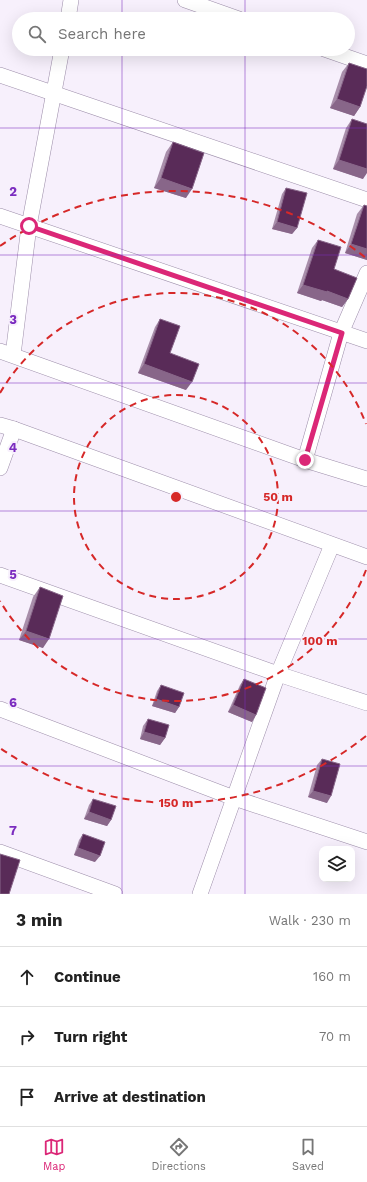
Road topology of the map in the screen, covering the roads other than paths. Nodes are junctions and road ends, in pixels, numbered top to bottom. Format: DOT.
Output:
graph roads {
  1 [pos="71,0"];
  2 [pos="184,0"];
  3 [pos="69,12"];
  4 [pos="219,12"];
  5 [pos="61,56"];
  6 [pos="344,56"];
  7 [pos="367,64"];
  8 [pos="0,74"];
  9 [pos="54,93"];
  10 [pos="367,200"];
  11 [pos="0,216"];
  12 [pos="29,226"];
  13 [pos="367,273"];
  14 [pos="342,333"];
  15 [pos="367,341"];
  16 [pos="6,353"];
  17 [pos="7,427"];
  18 [pos="305,460"];
  19 [pos="0,468"];
  20 [pos="367,479"];
  21 [pos="332,545"];
  22 [pos="367,557"];
  23 [pos="0,576"];
  24 [pos="278,674"];
  25 [pos="367,703"];
  26 [pos="0,709"];
  27 [pos="234,798"];
  28 [pos="367,842"];
  29 [pos="0,852"];
  30 [pos="115,894"];
  31 [pos="200,894"];
  1 -- 3 [label="street"];
  2 -- 4 [label="street"];
  5 -- 9 [label="street"];
  6 -- 7 [label="street"];
  8 -- 9 [label="street"];
  9 -- 10 [label="street"];
  9 -- 12 [label="street"];
  11 -- 12 [label="street"];
  12 -- 14 [label="street"];
  12 -- 16 [label="street"];
  13 -- 14 [label="street"];
  14 -- 15 [label="street"];
  14 -- 18 [label="street"];
  16 -- 18 [label="street"];
  17 -- 19 [label="street"];
  17 -- 21 [label="street"];
  18 -- 20 [label="street"];
  21 -- 22 [label="street"];
  21 -- 24 [label="street"];
  23 -- 24 [label="street"];
  24 -- 25 [label="street"];
  24 -- 27 [label="street"];
  26 -- 27 [label="street"];
  27 -- 28 [label="street"];
  27 -- 31 [label="street"];
  29 -- 30 [label="street"];
}
